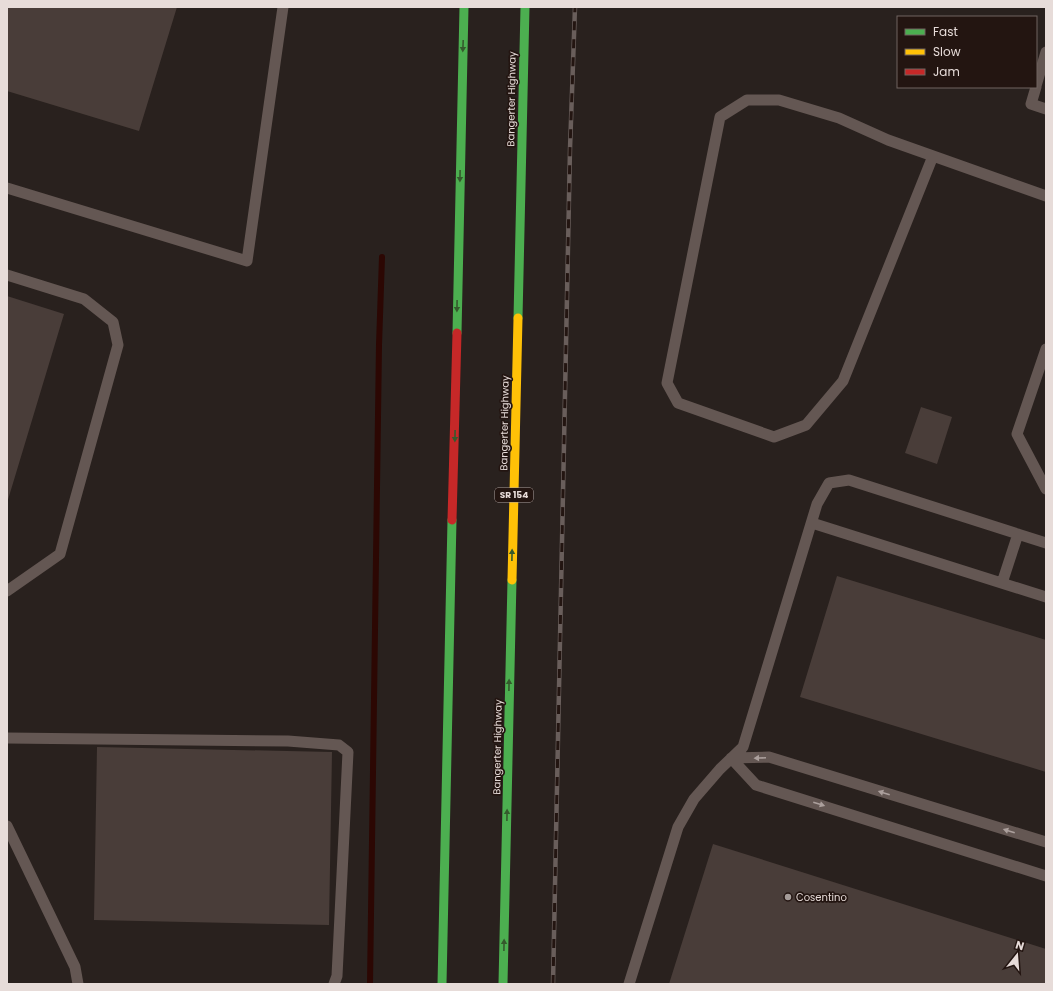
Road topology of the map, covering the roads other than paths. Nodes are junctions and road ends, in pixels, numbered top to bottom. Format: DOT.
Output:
graph roads {
  1 [pos="283,7"];
  2 [pos="464,7"];
  3 [pos="525,7"];
  4 [pos="1046,52"];
  5 [pos="1037,83"];
  6 [pos="1035,88"];
  7 [pos="1046,109"];
  8 [pos="933,156"];
  9 [pos="7,188"];
  10 [pos="1046,196"];
  11 [pos="7,275"];
  12 [pos="1046,349"];
  13 [pos="1046,489"];
  14 [pos="812,523"];
  15 [pos="1018,534"];
  16 [pos="1046,542"];
  17 [pos="1002,583"];
  18 [pos="7,591"];
  19 [pos="1046,597"];
  20 [pos="7,738"];
  21 [pos="731,758"];
  22 [pos="7,826"];
  23 [pos="1046,842"];
  24 [pos="1046,876"];
  25 [pos="78,984"];
  26 [pos="334,984"];
  27 [pos="442,984"];
  28 [pos="503,984"];
  29 [pos="629,984"];
  1 -- 9 [label="lane"];
  2 -- 27 [label="highway, one-way"];
  28 -- 3 [label="highway, Bangerter Highway / SR 154, one-way"];
  4 -- 5 [label="lane"];
  6 -- 7 [label="lane"];
  8 -- 8 [label="lane"];
  8 -- 10 [label="lane"];
  11 -- 18 [label="lane"];
  12 -- 13 [label="lane"];
  14 -- 15 [label="lane"];
  14 -- 17 [label="lane"];
  14 -- 21 [label="lane"];
  15 -- 16 [label="lane"];
  15 -- 17 [label="lane"];
  17 -- 19 [label="lane"];
  20 -- 26 [label="lane"];
  23 -- 21 [label="lane, one-way"];
  21 -- 24 [label="lane, one-way"];
  21 -- 29 [label="lane"];
  22 -- 25 [label="lane"];
}
